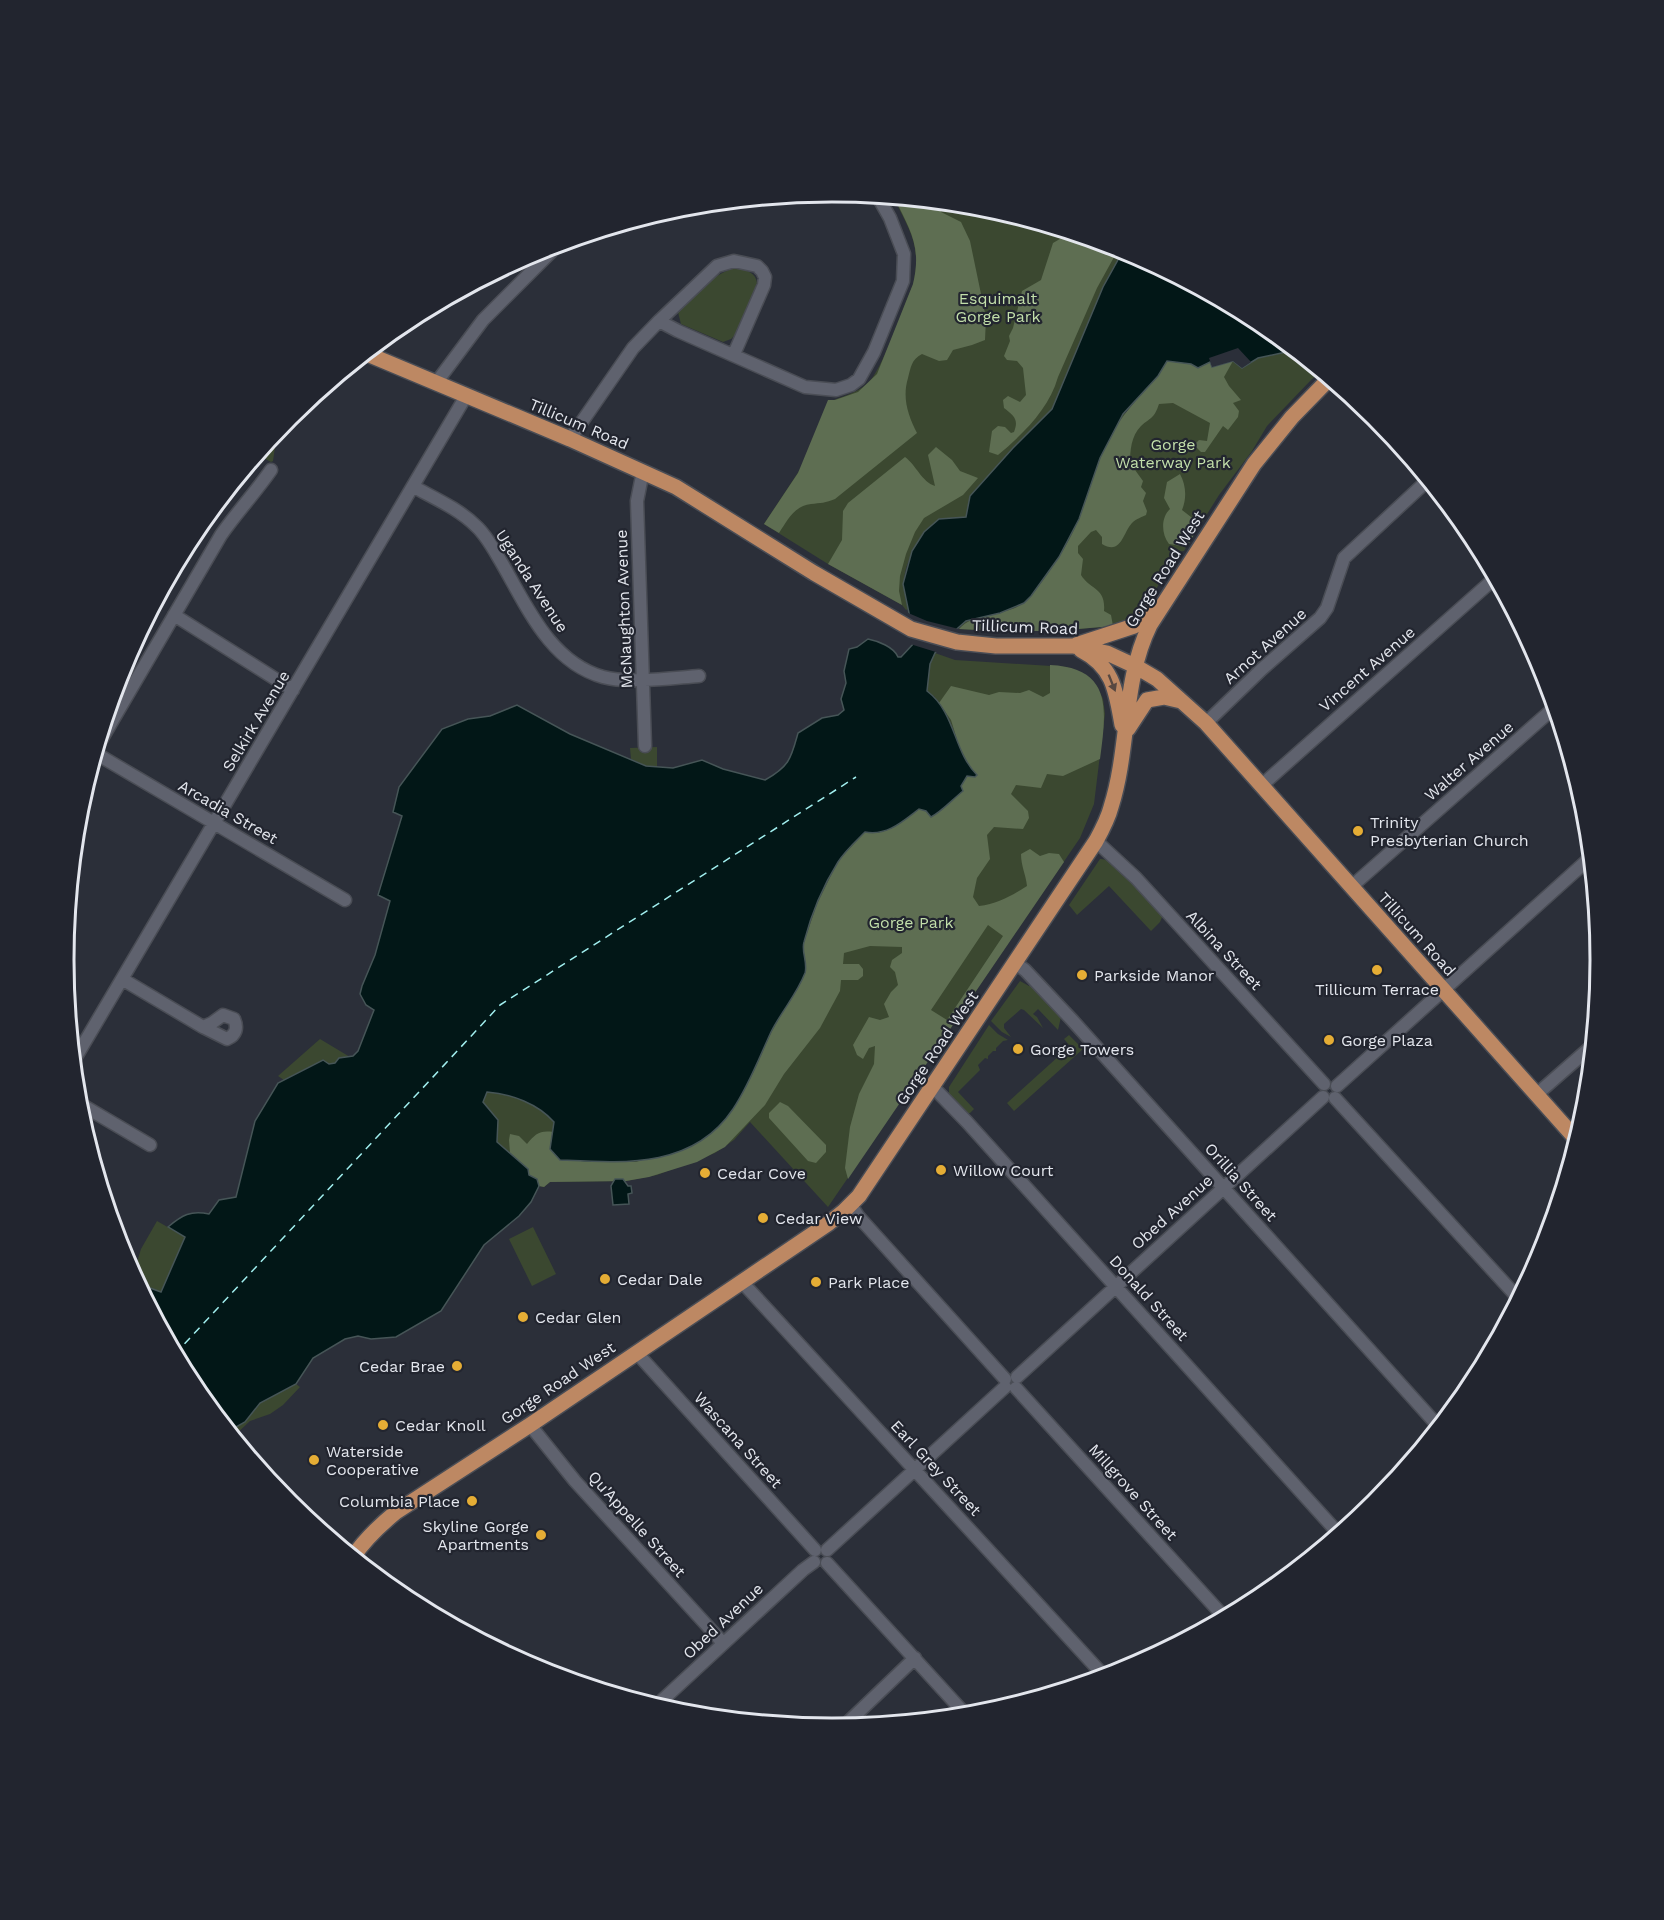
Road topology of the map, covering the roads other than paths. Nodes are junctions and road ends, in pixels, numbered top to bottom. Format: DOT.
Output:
graph roads {
  1 [pos="882,203"];
  2 [pos="545,258"];
  3 [pos="659,321"];
  4 [pos="734,354"];
  5 [pos="373,356"];
  6 [pos="436,383"];
  7 [pos="1324,384"];
  8 [pos="466,396"];
  9 [pos="570,439"];
  10 [pos="271,470"];
  11 [pos="643,471"];
  12 [pos="1423,485"];
  13 [pos="414,487"];
  14 [pos="1490,583"];
  15 [pos="1173,589"];
  16 [pos="174,615"];
  17 [pos="1073,646"];
  18 [pos="1135,666"];
  19 [pos="699,676"];
  20 [pos="642,679"];
  21 [pos="293,690"];
  22 [pos="1182,701"];
  23 [pos="1549,713"];
  24 [pos="113,720"];
  25 [pos="1206,723"];
  26 [pos="1124,737"];
  27 [pos="645,746"];
  28 [pos="101,757"];
  29 [pos="1262,785"];
  30 [pos="215,823"];
  31 [pos="1096,841"];
  32 [pos="1584,863"];
  33 [pos="1352,887"];
  34 [pos="345,900"];
  35 [pos="1015,963"];
  36 [pos="122,979"];
  37 [pos="1442,989"];
  38 [pos="203,1026"];
  39 [pos="79,1051"];
  40 [pos="1585,1052"];
  41 [pos="933,1087"];
  42 [pos="1330,1091"];
  43 [pos="1536,1095"];
  44 [pos="88,1109"];
  45 [pos="1570,1133"];
  46 [pos="150,1145"];
  47 [pos="1224,1187"];
  48 [pos="851,1205"];
  49 [pos="742,1282"];
  50 [pos="1116,1286"];
  51 [pos="1513,1293"];
  52 [pos="636,1352"];
  53 [pos="1011,1383"];
  54 [pos="1434,1422"];
  55 [pos="530,1425"];
  56 [pos="914,1469"];
  57 [pos="1334,1528"];
  58 [pos="357,1551"];
  59 [pos="821,1556"];
  60 [pos="1219,1612"];
  61 [pos="723,1643"];
  62 [pos="915,1658"];
  63 [pos="1098,1670"];
  64 [pos="663,1699"];
  65 [pos="960,1707"];
  66 [pos="853,1718"];
  1 -- 4 [label="street"];
  2 -- 6 [label="street"];
  3 -- 4 [label="street"];
  3 -- 4 [label="street"];
  3 -- 9 [label="street"];
  5 -- 6 [label="main road, Tillicum Road"];
  6 -- 8 [label="main road, Tillicum Road"];
  7 -- 15 [label="main road, Gorge Road West"];
  8 -- 9 [label="main road, Tillicum Road"];
  8 -- 13 [label="street, Selkirk Avenue"];
  9 -- 11 [label="main road, Tillicum Road"];
  10 -- 16 [label="street"];
  11 -- 17 [label="main road, Tillicum Road"];
  11 -- 20 [label="street, McNaughton Avenue"];
  12 -- 25 [label="street, Arnot Avenue"];
  13 -- 20 [label="street, Uganda Avenue"];
  13 -- 21 [label="street, Selkirk Avenue"];
  14 -- 29 [label="street, Vincent Avenue"];
  15 -- 17 [label="main road"];
  15 -- 18 [label="main road, Gorge Road West"];
  16 -- 21 [label="street"];
  16 -- 24 [label="street"];
  17 -- 18 [label="main road, Tillicum Road"];
  17 -- 26 [label="main road, one-way"];
  18 -- 22 [label="main road, Tillicum Road"];
  18 -- 26 [label="main road, Gorge Road West"];
  19 -- 20 [label="street, Uganda Avenue"];
  20 -- 27 [label="street, McNaughton Avenue"];
  21 -- 30 [label="street, Selkirk Avenue"];
  22 -- 25 [label="main road, Tillicum Road"];
  22 -- 26 [label="main road"];
  23 -- 33 [label="street, Walter Avenue"];
  25 -- 29 [label="main road, Tillicum Road"];
  26 -- 31 [label="main road, Gorge Road West"];
  28 -- 30 [label="street, Arcadia Street"];
  29 -- 33 [label="main road, Tillicum Road"];
  30 -- 34 [label="street, Arcadia Street"];
  30 -- 36 [label="street, Selkirk Avenue"];
  31 -- 35 [label="main road, Gorge Road West"];
  31 -- 42 [label="street, Albina Street"];
  32 -- 37 [label="street, Obed Avenue"];
  33 -- 37 [label="main road, Tillicum Road"];
  35 -- 41 [label="main road, Gorge Road West"];
  35 -- 47 [label="street, Orillia Street"];
  36 -- 38 [label="street"];
  36 -- 39 [label="street, Selkirk Avenue"];
  37 -- 42 [label="street, Obed Avenue"];
  37 -- 43 [label="main road, Tillicum Road"];
  40 -- 43 [label="street"];
  41 -- 48 [label="main road, Gorge Road West"];
  41 -- 50 [label="street, Donald Street"];
  42 -- 47 [label="street, Obed Avenue"];
  42 -- 51 [label="street, Albina Street"];
  43 -- 45 [label="main road, Tillicum Road"];
  44 -- 46 [label="street"];
  47 -- 50 [label="street, Obed Avenue"];
  47 -- 54 [label="street, Orillia Street"];
  48 -- 49 [label="main road, Gorge Road West"];
  48 -- 53 [label="street, Millgrove Street"];
  49 -- 52 [label="main road, Gorge Road West"];
  49 -- 56 [label="street, Earl Grey Street"];
  50 -- 53 [label="street, Obed Avenue"];
  50 -- 57 [label="street, Donald Street"];
  52 -- 55 [label="main road, Gorge Road West"];
  52 -- 59 [label="street, Wascana Street"];
  53 -- 56 [label="street, Obed Avenue"];
  53 -- 60 [label="street, Millgrove Street"];
  55 -- 58 [label="main road, Gorge Road West"];
  55 -- 61 [label="street, Qu'Appelle Street"];
  56 -- 59 [label="street, Obed Avenue"];
  56 -- 63 [label="street, Earl Grey Street"];
  59 -- 61 [label="street, Obed Avenue"];
  59 -- 62 [label="street, Wascana Street"];
  61 -- 64 [label="street, Obed Avenue"];
  62 -- 65 [label="street, Wascana Street"];
  62 -- 66 [label="street"];
}
